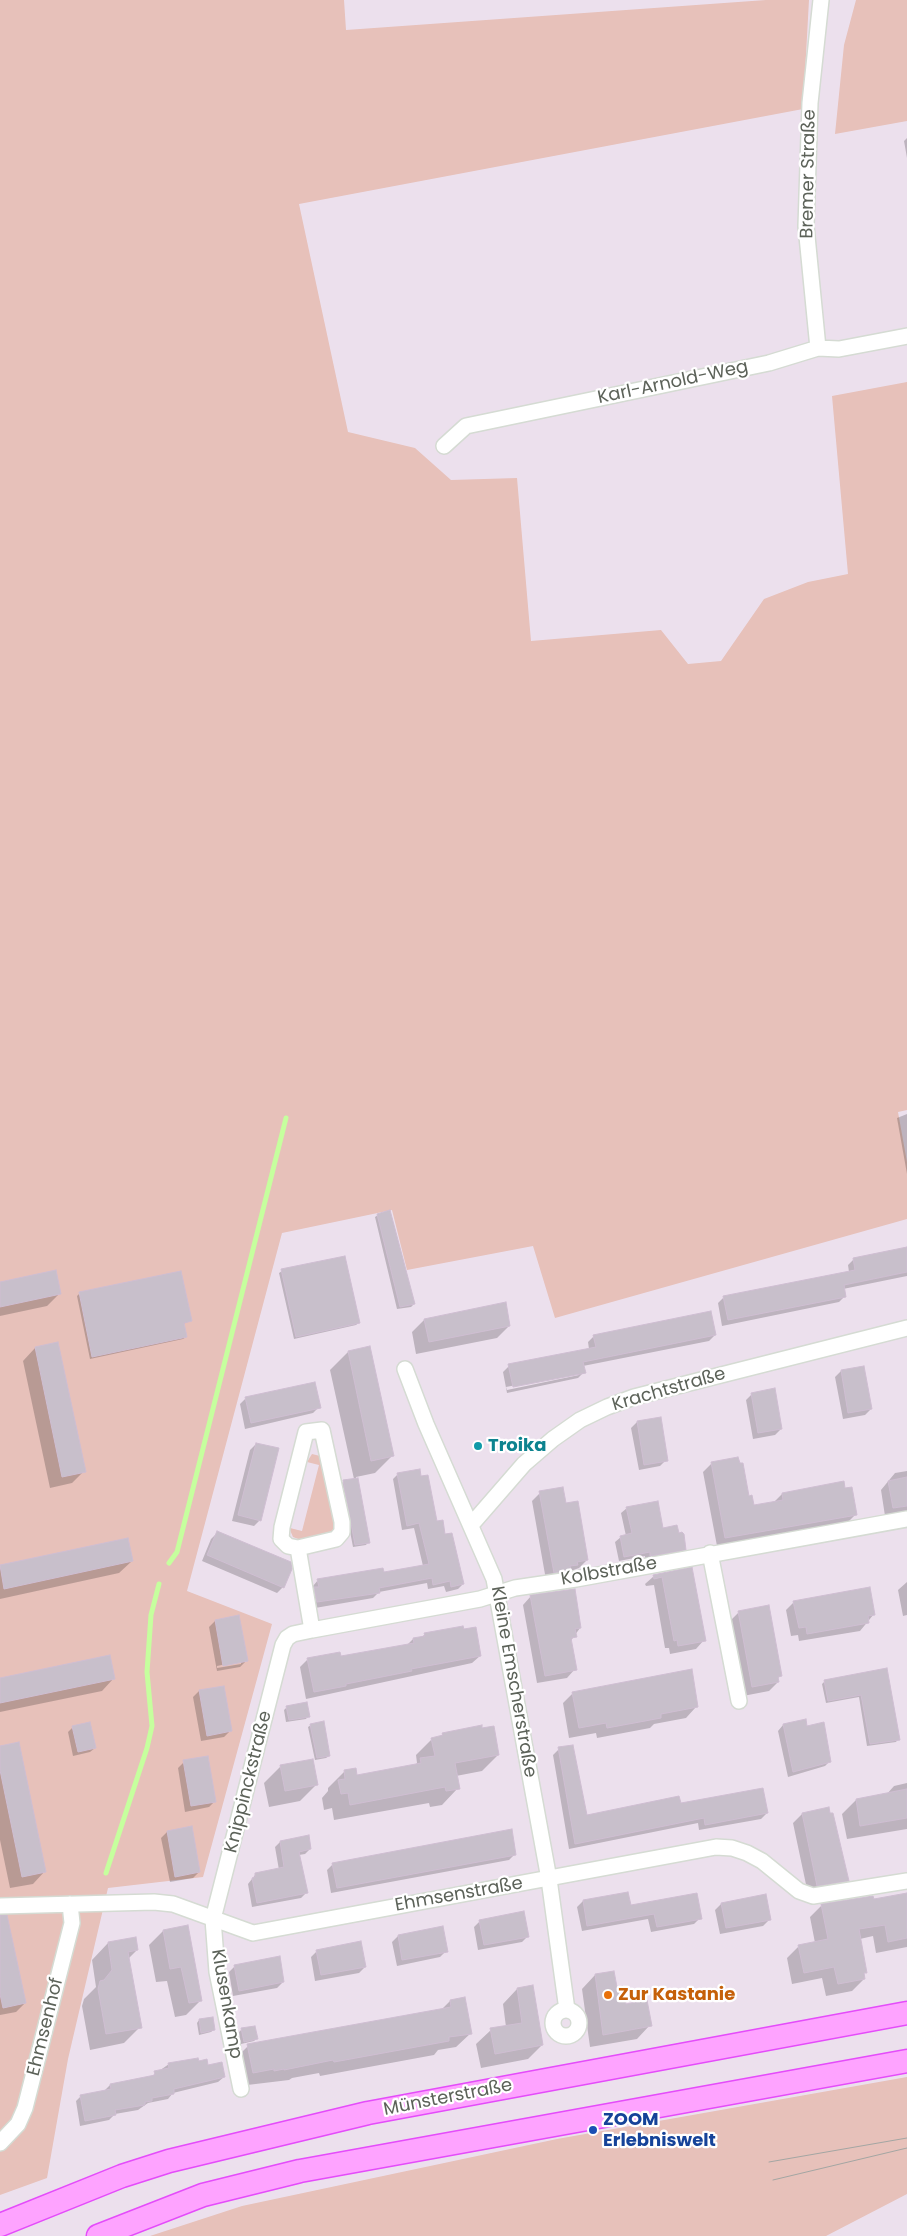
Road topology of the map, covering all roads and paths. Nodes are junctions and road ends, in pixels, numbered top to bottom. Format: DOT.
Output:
graph roads {
  1 [pos="821,0"];
  2 [pos="907,336"];
  3 [pos="818,348"];
  4 [pos="444,446"];
  5 [pos="907,1328"];
  6 [pos="405,1369"];
  7 [pos="907,1519"];
  8 [pos="471,1526"];
  9 [pos="298,1548"];
  10 [pos="710,1553"];
  11 [pos="497,1594"];
  12 [pos="312,1630"];
  13 [pos="284,1644"];
  14 [pos="739,1701"];
  15 [pos="549,1879"];
  16 [pos="907,1880"];
  17 [pos="70,1904"];
  18 [pos="0,1906"];
  19 [pos="214,1919"];
  20 [pos="567,2010"];
  21 [pos="907,2013"];
  22 [pos="907,2061"];
  23 [pos="241,2089"];
  24 [pos="0,2142"];
  25 [pos="0,2225"];
  26 [pos="98,2236"];
  1 -- 3 [label="street, Bremer Straße"];
  2 -- 3 [label="street, Karl-Arnold-Weg"];
  3 -- 4 [label="street, Karl-Arnold-Weg"];
  5 -- 8 [label="street, Krachtstraße"];
  6 -- 8 [label="street, Kleine Emscherstraße"];
  7 -- 10 [label="street, Kolbstraße"];
  8 -- 11 [label="street, Kleine Emscherstraße"];
  9 -- 9 [label="street"];
  9 -- 12 [label="street"];
  10 -- 11 [label="street, Kolbstraße"];
  10 -- 14 [label="street"];
  11 -- 12 [label="street, Kolbstraße"];
  11 -- 15 [label="street, Kleine Emscherstraße"];
  12 -- 13 [label="street, Kolbstraße"];
  13 -- 19 [label="street, Knippinckstraße"];
  15 -- 16 [label="street, Ehmsenstraße"];
  15 -- 19 [label="street, Ehmsenstraße"];
  15 -- 20 [label="street, Kleine Emscherstraße"];
  17 -- 18 [label="street, Ehmsenstraße"];
  17 -- 19 [label="street, Ehmsenstraße"];
  17 -- 24 [label="street, Ehmsenhof"];
  19 -- 23 [label="street, Klusenkamp"];
  21 -- 25 [label="main road, Münsterstraße"];
  22 -- 26 [label="main road"];
}
